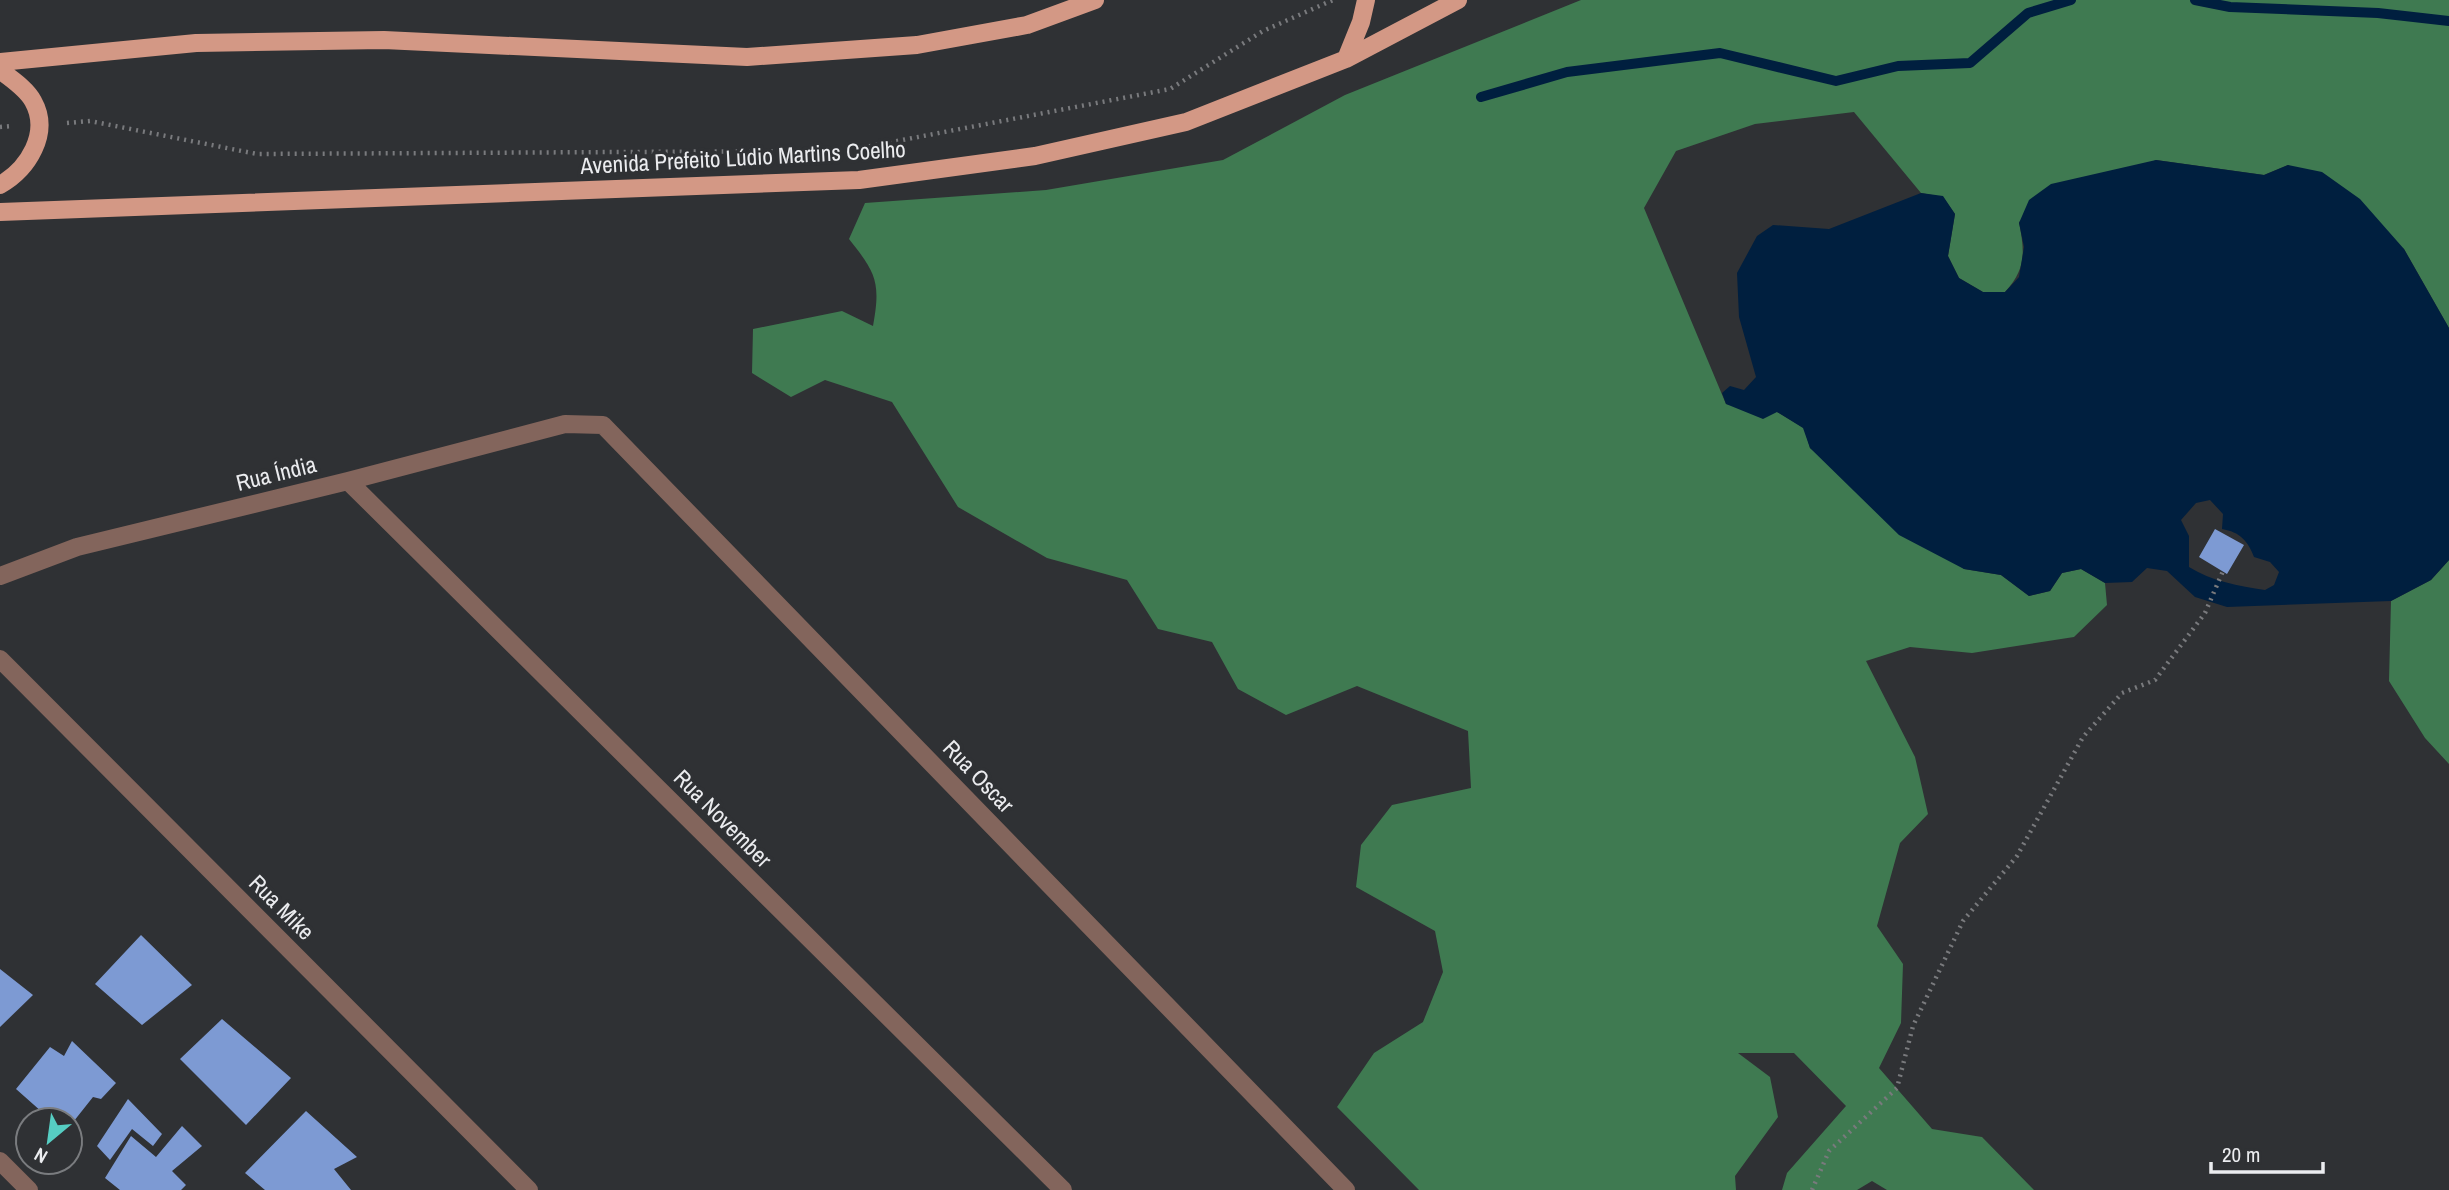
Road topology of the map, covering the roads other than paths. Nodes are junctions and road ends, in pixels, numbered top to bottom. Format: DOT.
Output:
graph roads {
  1 [pos="1095,0"];
  2 [pos="1366,0"];
  3 [pos="1458,0"];
  4 [pos="1346,59"];
  5 [pos="0,62"];
  6 [pos="0,70"];
  7 [pos="0,186"];
  8 [pos="0,212"];
  9 [pos="565,424"];
  10 [pos="348,481"];
  11 [pos="0,576"];
  12 [pos="0,659"];
  13 [pos="0,1161"];
  14 [pos="29,1190"];
  15 [pos="529,1190"];
  16 [pos="1063,1190"];
  17 [pos="1346,1190"];
  1 -- 5 [label="main road"];
  2 -- 4 [label="main road"];
  3 -- 4 [label="main road, Avenida Prefeito Lúdio Martins Coelho"];
  4 -- 8 [label="main road, Avenida Prefeito Lúdio Martins Coelho"];
  6 -- 7 [label="main road"];
  9 -- 10 [label="street, Rua Índia"];
  9 -- 17 [label="street, Rua Oscar"];
  10 -- 11 [label="street, Rua Índia"];
  10 -- 16 [label="street, Rua November"];
  12 -- 15 [label="street, Rua Mike"];
  13 -- 14 [label="street"];
}
